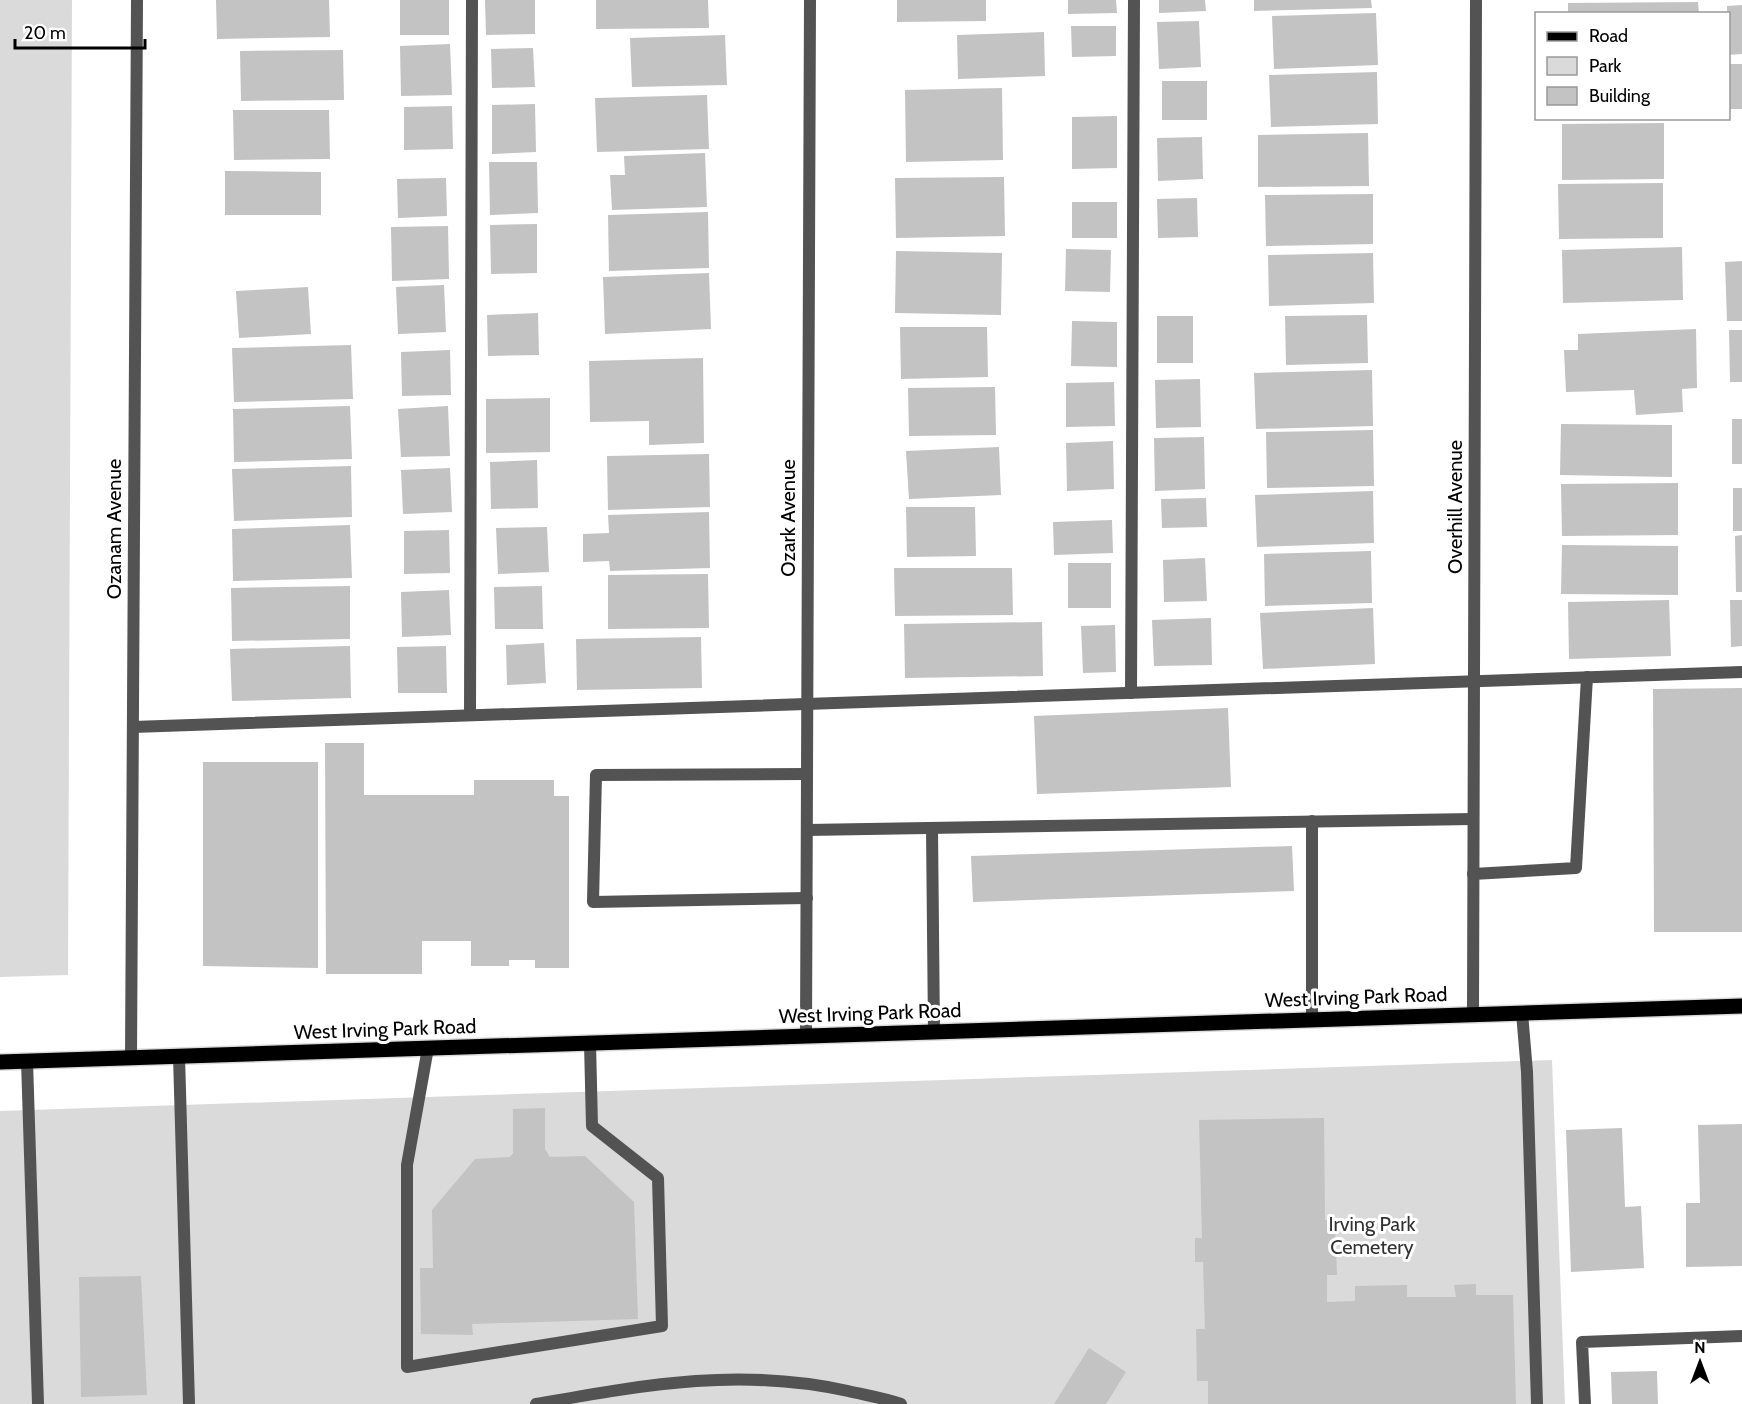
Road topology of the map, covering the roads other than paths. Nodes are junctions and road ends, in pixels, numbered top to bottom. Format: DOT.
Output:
graph roads {
  1 [pos="137,0"];
  2 [pos="472,0"];
  3 [pos="810,0"];
  4 [pos="1134,0"];
  5 [pos="1476,0"];
  6 [pos="1742,672"];
  7 [pos="1587,677"];
  8 [pos="1474,682"];
  9 [pos="1131,693"];
  10 [pos="807,703"];
  11 [pos="470,715"];
  12 [pos="133,727"];
  13 [pos="807,774"];
  14 [pos="1473,819"];
  15 [pos="1312,821"];
  16 [pos="932,828"];
  17 [pos="807,830"];
  18 [pos="1473,874"];
  19 [pos="807,898"];
  20 [pos="1742,1006"];
  21 [pos="1522,1013"];
  22 [pos="1473,1014"];
  23 [pos="1312,1019"];
  24 [pos="933,1032"];
  25 [pos="806,1036"];
  26 [pos="590,1043"];
  27 [pos="428,1048"];
  28 [pos="179,1056"];
  29 [pos="131,1059"];
  30 [pos="27,1061"];
  31 [pos="0,1062"];
  32 [pos="1742,1336"];
  33 [pos="38,1404"];
  34 [pos="189,1404"];
  35 [pos="536,1404"];
  36 [pos="901,1404"];
  37 [pos="1537,1404"];
  38 [pos="1585,1404"];
  1 -- 12 [label="street, Ozanam Avenue"];
  2 -- 11 [label="street"];
  3 -- 10 [label="street, Ozark Avenue"];
  4 -- 9 [label="street"];
  5 -- 8 [label="street, Overhill Avenue"];
  6 -- 7 [label="street"];
  7 -- 8 [label="street"];
  7 -- 18 [label="street"];
  8 -- 9 [label="street"];
  8 -- 14 [label="street, Overhill Avenue"];
  9 -- 10 [label="street"];
  10 -- 11 [label="street"];
  10 -- 13 [label="street, Ozark Avenue"];
  11 -- 12 [label="street"];
  12 -- 29 [label="street, Ozanam Avenue"];
  13 -- 17 [label="street, Ozark Avenue"];
  13 -- 19 [label="street"];
  14 -- 15 [label="street"];
  14 -- 18 [label="street, Overhill Avenue"];
  15 -- 16 [label="street"];
  15 -- 23 [label="street"];
  16 -- 17 [label="street"];
  16 -- 24 [label="street"];
  17 -- 19 [label="street, Ozark Avenue"];
  18 -- 22 [label="street, Overhill Avenue"];
  19 -- 25 [label="street, Ozark Avenue"];
  20 -- 21 [label="main road, West Irving Park Road"];
  21 -- 22 [label="main road, West Irving Park Road"];
  21 -- 37 [label="street"];
  22 -- 23 [label="main road, West Irving Park Road"];
  23 -- 24 [label="main road, West Irving Park Road"];
  24 -- 25 [label="main road, West Irving Park Road"];
  25 -- 26 [label="main road, West Irving Park Road"];
  26 -- 27 [label="main road, West Irving Park Road"];
  26 -- 27 [label="street"];
  27 -- 28 [label="main road, West Irving Park Road"];
  28 -- 29 [label="main road, West Irving Park Road"];
  28 -- 34 [label="street"];
  29 -- 30 [label="main road, West Irving Park Road"];
  30 -- 31 [label="main road, West Irving Park Road"];
  30 -- 33 [label="street"];
  32 -- 38 [label="street"];
  35 -- 36 [label="street"];
}
